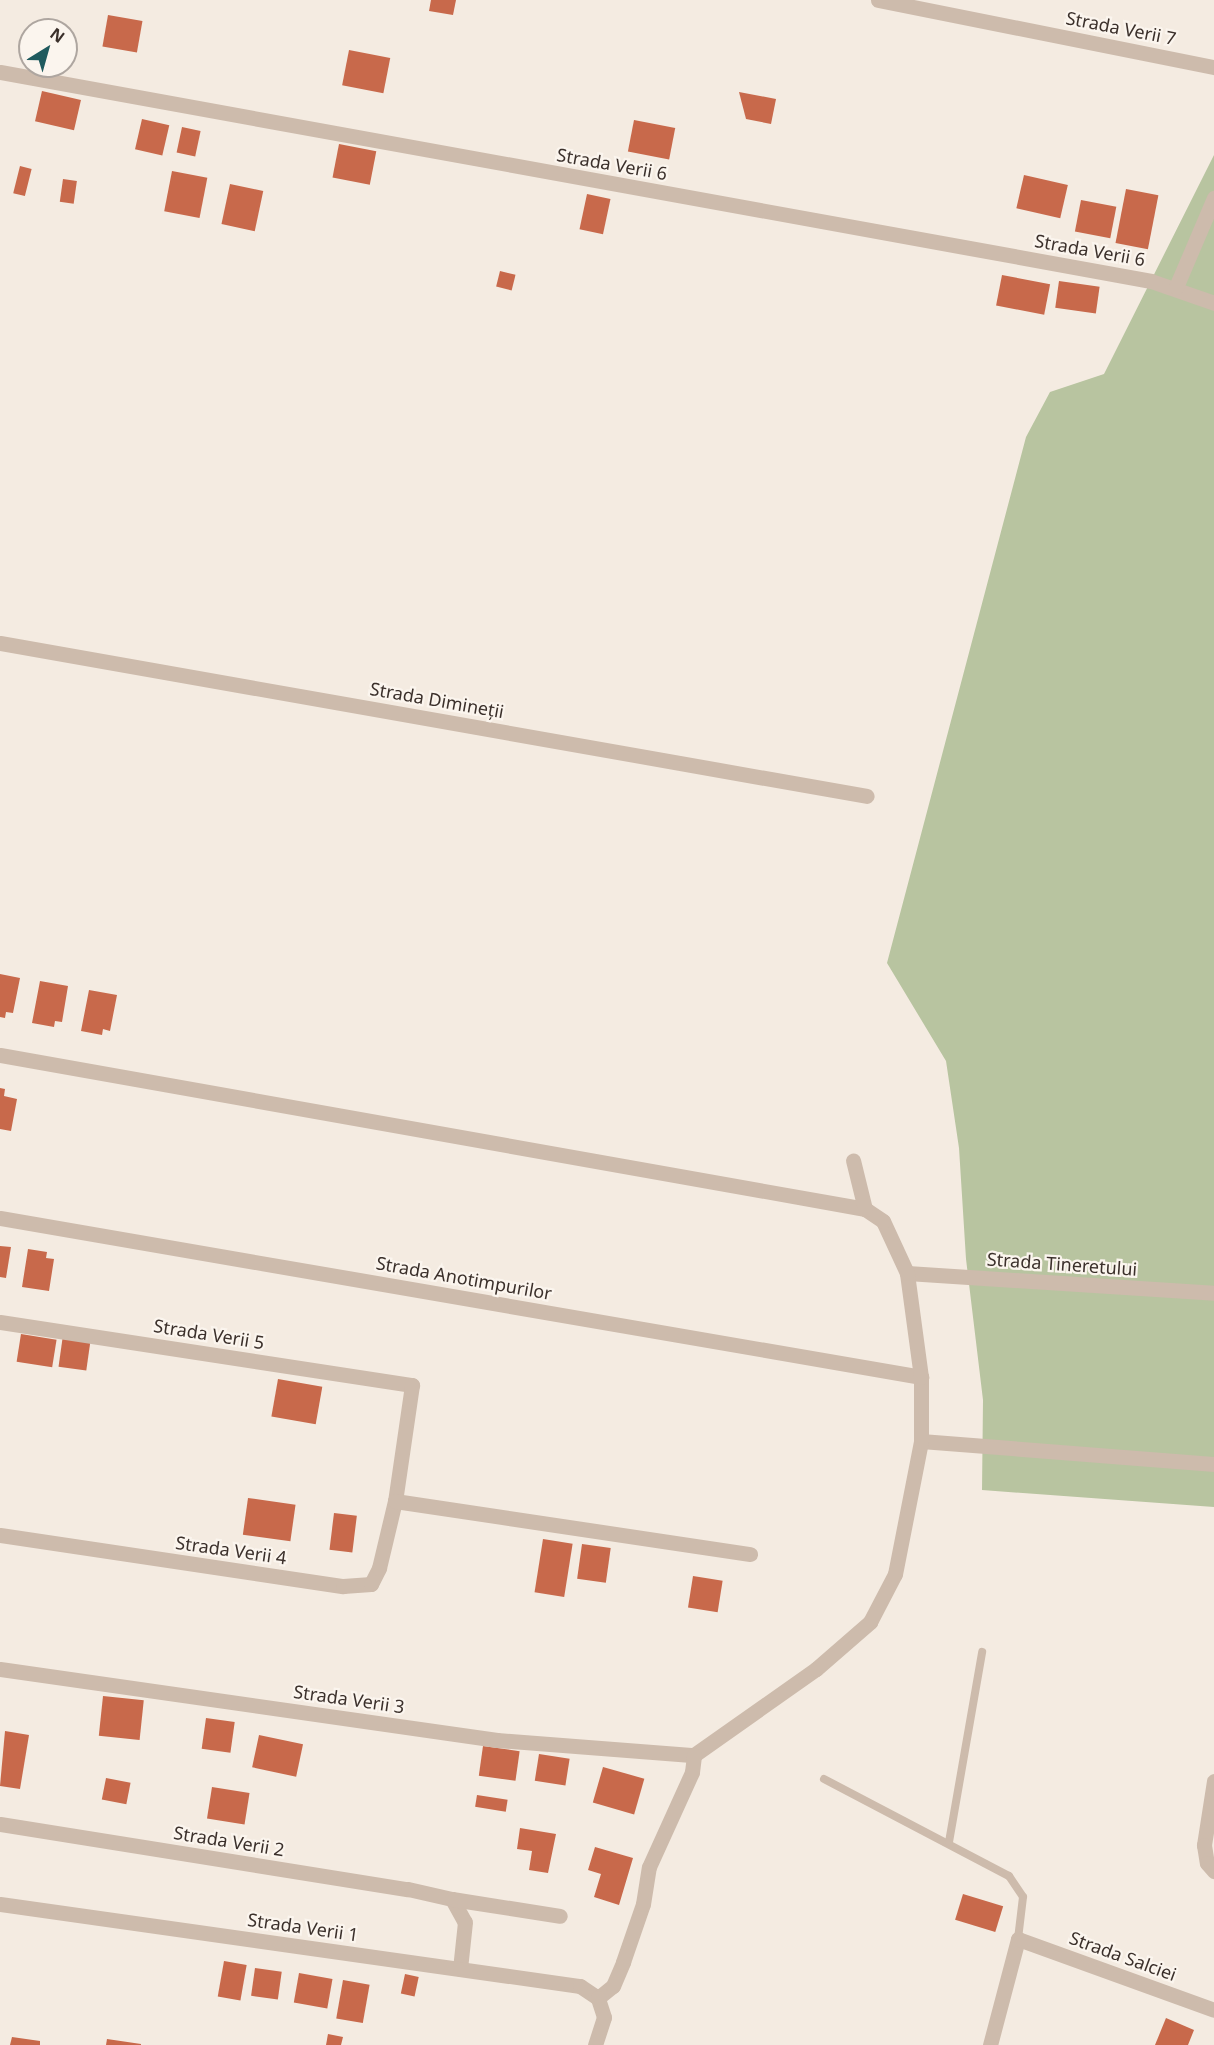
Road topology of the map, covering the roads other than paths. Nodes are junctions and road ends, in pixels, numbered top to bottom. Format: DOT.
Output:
graph roads {
  1 [pos="878,0"];
  2 [pos="1214,67"];
  3 [pos="0,72"];
  4 [pos="1214,198"];
  5 [pos="1176,287"];
  6 [pos="1214,303"];
  7 [pos="0,643"];
  8 [pos="867,795"];
  9 [pos="0,1055"];
  10 [pos="853,1160"];
  11 [pos="865,1209"];
  12 [pos="0,1218"];
  13 [pos="907,1273"];
  14 [pos="1214,1293"];
  15 [pos="0,1322"];
  16 [pos="921,1377"];
  17 [pos="412,1385"];
  18 [pos="921,1441"];
  19 [pos="1214,1464"];
  20 [pos="395,1501"];
  21 [pos="0,1535"];
  22 [pos="750,1554"];
  23 [pos="982,1652"];
  24 [pos="0,1669"];
  25 [pos="694,1755"];
  26 [pos="824,1779"];
  27 [pos="1214,1781"];
  28 [pos="0,1824"];
  29 [pos="949,1842"];
  30 [pos="1214,1871"];
  31 [pos="452,1899"];
  32 [pos="0,1904"];
  33 [pos="560,1916"];
  34 [pos="1018,1939"];
  35 [pos="460,1969"];
  36 [pos="598,1998"];
  37 [pos="1214,2010"];
  38 [pos="595,2045"];
  39 [pos="990,2045"];
  1 -- 2 [label="street, Strada Verii 7"];
  3 -- 5 [label="street, Strada Verii 6"];
  4 -- 5 [label="street"];
  5 -- 6 [label="street, Strada Verii 6"];
  7 -- 8 [label="street, Strada Dimineții"];
  9 -- 11 [label="street"];
  10 -- 11 [label="street"];
  11 -- 13 [label="street"];
  12 -- 16 [label="street, Strada Anotimpurilor"];
  13 -- 14 [label="street, Strada Tineretului"];
  13 -- 16 [label="street"];
  15 -- 17 [label="street, Strada Verii 5"];
  16 -- 18 [label="street"];
  17 -- 20 [label="street, Strada Verii 4"];
  18 -- 19 [label="street"];
  18 -- 25 [label="street"];
  20 -- 21 [label="street, Strada Verii 4"];
  20 -- 22 [label="street"];
  23 -- 29 [label="lane"];
  24 -- 25 [label="street, Strada Verii 3"];
  25 -- 36 [label="street"];
  26 -- 29 [label="lane"];
  27 -- 30 [label="street"];
  28 -- 31 [label="street, Strada Verii 2"];
  29 -- 34 [label="lane"];
  31 -- 33 [label="street, Strada Verii 2"];
  31 -- 35 [label="street"];
  32 -- 35 [label="street, Strada Verii 1"];
  34 -- 37 [label="street, Strada Salciei"];
  34 -- 39 [label="street"];
  35 -- 36 [label="street, Strada Verii 1"];
  36 -- 38 [label="street"];
}
